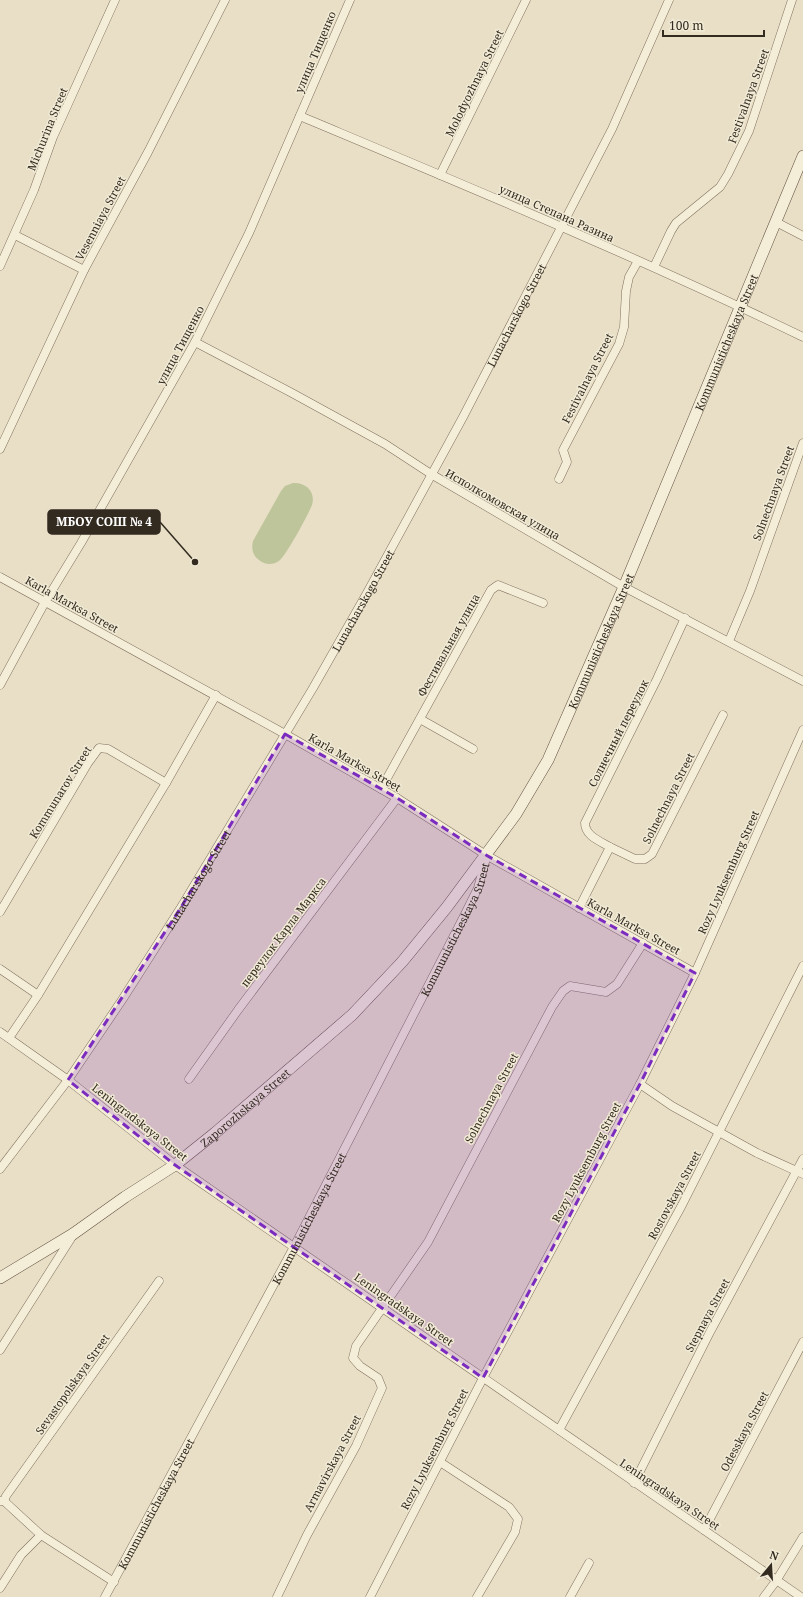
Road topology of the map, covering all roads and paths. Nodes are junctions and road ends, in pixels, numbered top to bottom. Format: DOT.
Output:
graph roads {
  1 [pos="115,0"];
  2 [pos="225,0"];
  3 [pos="350,0"];
  4 [pos="526,0"];
  5 [pos="669,0"];
  6 [pos="792,0"];
  7 [pos="300,116"];
  8 [pos="803,156"];
  9 [pos="440,175"];
  10 [pos="776,222"];
  11 [pos="561,226"];
  12 [pos="15,235"];
  13 [pos="803,236"];
  14 [pos="638,261"];
  15 [pos="0,266"];
  16 [pos="654,267"];
  17 [pos="84,270"];
  18 [pos="740,306"];
  19 [pos="803,337"];
  20 [pos="195,342"];
  21 [pos="803,442"];
  22 [pos="0,448"];
  23 [pos="431,474"];
  24 [pos="559,479"];
  25 [pos="0,577"];
  26 [pos="624,587"];
  27 [pos="45,602"];
  28 [pos="543,603"];
  29 [pos="685,618"];
  30 [pos="729,641"];
  31 [pos="803,680"];
  32 [pos="0,685"];
  33 [pos="216,695"];
  34 [pos="723,715"];
  35 [pos="420,719"];
  36 [pos="803,730"];
  37 [pos="285,734"];
  38 [pos="473,749"];
  39 [pos="166,783"];
  40 [pos="381,789"];
  41 [pos="397,798"];
  42 [pos="610,847"];
  43 [pos="486,855"];
  44 [pos="579,908"];
  45 [pos="0,912"];
  46 [pos="643,943"];
  47 [pos="803,966"];
  48 [pos="0,969"];
  49 [pos="695,973"];
  50 [pos="38,995"];
  51 [pos="0,1032"];
  52 [pos="9,1038"];
  53 [pos="189,1079"];
  54 [pos="68,1080"];
  55 [pos="640,1084"];
  56 [pos="720,1132"];
  57 [pos="803,1159"];
  58 [pos="175,1165"];
  59 [pos="0,1169"];
  60 [pos="800,1172"];
  61 [pos="74,1234"];
  62 [pos="294,1247"];
  63 [pos="0,1278"];
  64 [pos="159,1281"];
  65 [pos="382,1307"];
  66 [pos="803,1342"];
  67 [pos="0,1350"];
  68 [pos="483,1378"];
  69 [pos="559,1430"];
  70 [pos="440,1462"];
  71 [pos="634,1483"];
  72 [pos="2,1501"];
  73 [pos="704,1530"];
  74 [pos="41,1535"];
  75 [pos="803,1537"];
  76 [pos="589,1563"];
  77 [pos="776,1581"];
  78 [pos="114,1582"];
  79 [pos="0,1588"];
  80 [pos="105,1597"];
  81 [pos="277,1597"];
  82 [pos="370,1597"];
  83 [pos="477,1597"];
  84 [pos="570,1597"];
  85 [pos="764,1597"];
  86 [pos="801,1597"];
  1 -- 12 [label="street, Michurina Street"];
  2 -- 17 [label="street, Vesenniaya Street"];
  3 -- 7 [label="street, улица Тищенко"];
  4 -- 9 [label="street, Molodyozhnaya Street"];
  5 -- 11 [label="street, Lunacharskogo Street"];
  6 -- 16 [label="street, Festivalnaya Street"];
  7 -- 9 [label="street, улица Степана Разина"];
  7 -- 20 [label="street, улица Тищенко"];
  8 -- 10 [label="main road, Kommunisticheskaya Street"];
  9 -- 11 [label="street, улица Степана Разина"];
  10 -- 13 [label="street"];
  10 -- 18 [label="main road, Kommunisticheskaya Street"];
  11 -- 14 [label="street, улица Степана Разина"];
  11 -- 23 [label="street, Lunacharskogo Street"];
  12 -- 15 [label="street, Michurina Street"];
  12 -- 17 [label="street"];
  14 -- 16 [label="street, улица Степана Разина"];
  14 -- 24 [label="street, Festivalnaya Street"];
  16 -- 18 [label="street, улица Степана Разина"];
  17 -- 22 [label="street, Vesenniaya Street"];
  18 -- 19 [label="street, улица Степана Разина"];
  18 -- 26 [label="main road, Kommunisticheskaya Street"];
  20 -- 23 [label="street, Исполкомовская улица"];
  20 -- 27 [label="street, улица Тищенко"];
  21 -- 30 [label="street, Solnechnaya Street"];
  23 -- 26 [label="street, Исполкомовская улица"];
  23 -- 37 [label="street, Lunacharskogo Street"];
  25 -- 27 [label="street, Karla Marksa Street"];
  26 -- 29 [label="street, Исполкомовская улица"];
  26 -- 43 [label="main road, Kommunisticheskaya Street"];
  27 -- 32 [label="street, улица Тищенко"];
  27 -- 33 [label="street, Karla Marksa Street"];
  28 -- 35 [label="street, Фестивальная улица"];
  29 -- 30 [label="street, Исполкомовская улица"];
  29 -- 42 [label="street, Солнечный переулок"];
  30 -- 31 [label="street, Исполкомовская улица"];
  33 -- 37 [label="street, Karla Marksa Street"];
  33 -- 39 [label="street"];
  34 -- 42 [label="street, Solnechnaya Street"];
  35 -- 38 [label="street"];
  35 -- 40 [label="street, Фестивальная улица"];
  36 -- 49 [label="street, Rozy Lyuksemburg Street"];
  37 -- 40 [label="street, Karla Marksa Street"];
  37 -- 54 [label="street, Lunacharskogo Street"];
  39 -- 45 [label="street, Kommunarov Street"];
  39 -- 50 [label="street"];
  40 -- 41 [label="street, Karla Marksa Street"];
  41 -- 43 [label="street, Karla Marksa Street"];
  41 -- 53 [label="street, переулок Карла Маркса"];
  42 -- 44 [label="street"];
  43 -- 44 [label="street, Karla Marksa Street"];
  43 -- 58 [label="main road, Zaporozhskaya Street"];
  43 -- 62 [label="street, Kommunisticheskaya Street"];
  44 -- 46 [label="street, Karla Marksa Street"];
  46 -- 49 [label="street, Karla Marksa Street"];
  46 -- 65 [label="street, Solnechnaya Street"];
  47 -- 56 [label="street, Rostovskaya Street"];
  48 -- 50 [label="street"];
  49 -- 55 [label="street, Rozy Lyuksemburg Street"];
  50 -- 52 [label="street"];
  51 -- 52 [label="street, Leningradskaya Street"];
  52 -- 54 [label="street, Leningradskaya Street"];
  54 -- 58 [label="street, Leningradskaya Street"];
  54 -- 59 [label="street, Lunacharskogo Street"];
  55 -- 56 [label="street"];
  55 -- 68 [label="street, Rozy Lyuksemburg Street"];
  56 -- 60 [label="street"];
  56 -- 69 [label="street, Rostovskaya Street"];
  57 -- 60 [label="street, Stepnaya Street"];
  58 -- 61 [label="main road, Zaporozhskaya Street"];
  58 -- 62 [label="street, Leningradskaya Street"];
  60 -- 71 [label="street, Stepnaya Street"];
  61 -- 63 [label="main road"];
  61 -- 67 [label="street, Zaporozhskaya Street"];
  62 -- 65 [label="street, Leningradskaya Street"];
  62 -- 78 [label="street, Kommunisticheskaya Street"];
  64 -- 72 [label="street, Sevastopolskaya Street"];
  65 -- 68 [label="street, Leningradskaya Street"];
  65 -- 81 [label="street, Armavirskaya Street"];
  66 -- 73 [label="street, Odesskaya Street"];
  68 -- 69 [label="street, Leningradskaya Street"];
  68 -- 70 [label="street, Rozy Lyuksemburg Street"];
  69 -- 71 [label="street, Leningradskaya Street"];
  70 -- 82 [label="street, Rozy Lyuksemburg Street"];
  70 -- 83 [label="street"];
  71 -- 73 [label="street, Leningradskaya Street"];
  72 -- 74 [label="street"];
  73 -- 77 [label="street, Leningradskaya Street"];
  74 -- 78 [label="street"];
  74 -- 79 [label="street"];
  75 -- 77 [label="street"];
  76 -- 84 [label="street"];
  77 -- 85 [label="street"];
  77 -- 86 [label="street, Leningradskaya Street"];
  78 -- 80 [label="street, Kommunisticheskaya Street"];
}
